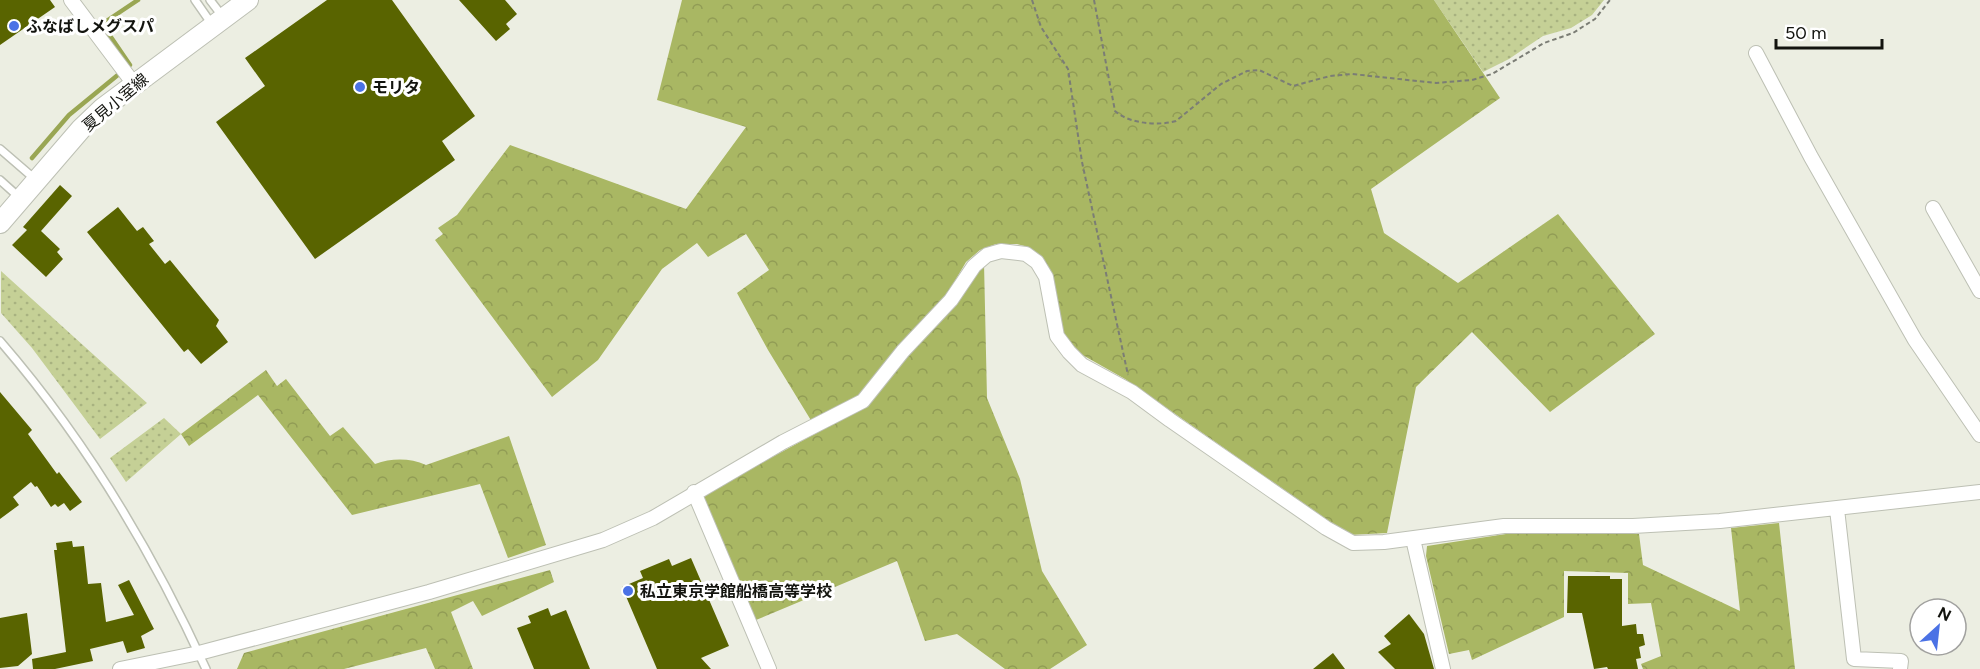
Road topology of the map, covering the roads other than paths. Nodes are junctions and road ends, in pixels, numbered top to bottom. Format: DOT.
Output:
graph roads {
  1 [pos="71,0"];
  2 [pos="195,0"];
  3 [pos="210,0"];
  4 [pos="248,0"];
  5 [pos="218,21"];
  6 [pos="1756,53"];
  7 [pos="134,84"];
  8 [pos="0,149"];
  9 [pos="0,180"];
  10 [pos="36,180"];
  11 [pos="20,198"];
  12 [pos="1933,208"];
  13 [pos="0,223"];
  14 [pos="1980,291"];
  15 [pos="0,341"];
  16 [pos="1980,435"];
  17 [pos="694,492"];
  18 [pos="1980,492"];
  19 [pos="1837,509"];
  20 [pos="1413,539"];
  21 [pos="199,653"];
  22 [pos="120,669"];
  23 [pos="206,669"];
  24 [pos="769,669"];
  25 [pos="1443,669"];
  26 [pos="1900,669"];
  1 -- 7 [label="street"];
  2 -- 5 [label="lane"];
  3 -- 5 [label="lane"];
  4 -- 5 [label="main road, 夏見小室線"];
  5 -- 7 [label="main road, 夏見小室線"];
  6 -- 16 [label="street"];
  7 -- 10 [label="main road, 夏見小室線"];
  8 -- 10 [label="lane"];
  9 -- 11 [label="lane"];
  10 -- 11 [label="main road, 夏見小室線"];
  11 -- 13 [label="main road, 夏見小室線"];
  12 -- 14 [label="street"];
  15 -- 21 [label="lane"];
  17 -- 20 [label="street"];
  17 -- 21 [label="street"];
  17 -- 24 [label="street"];
  18 -- 19 [label="street"];
  19 -- 20 [label="street"];
  19 -- 26 [label="street"];
  20 -- 25 [label="street"];
  21 -- 22 [label="street"];
  21 -- 23 [label="lane"];
}
